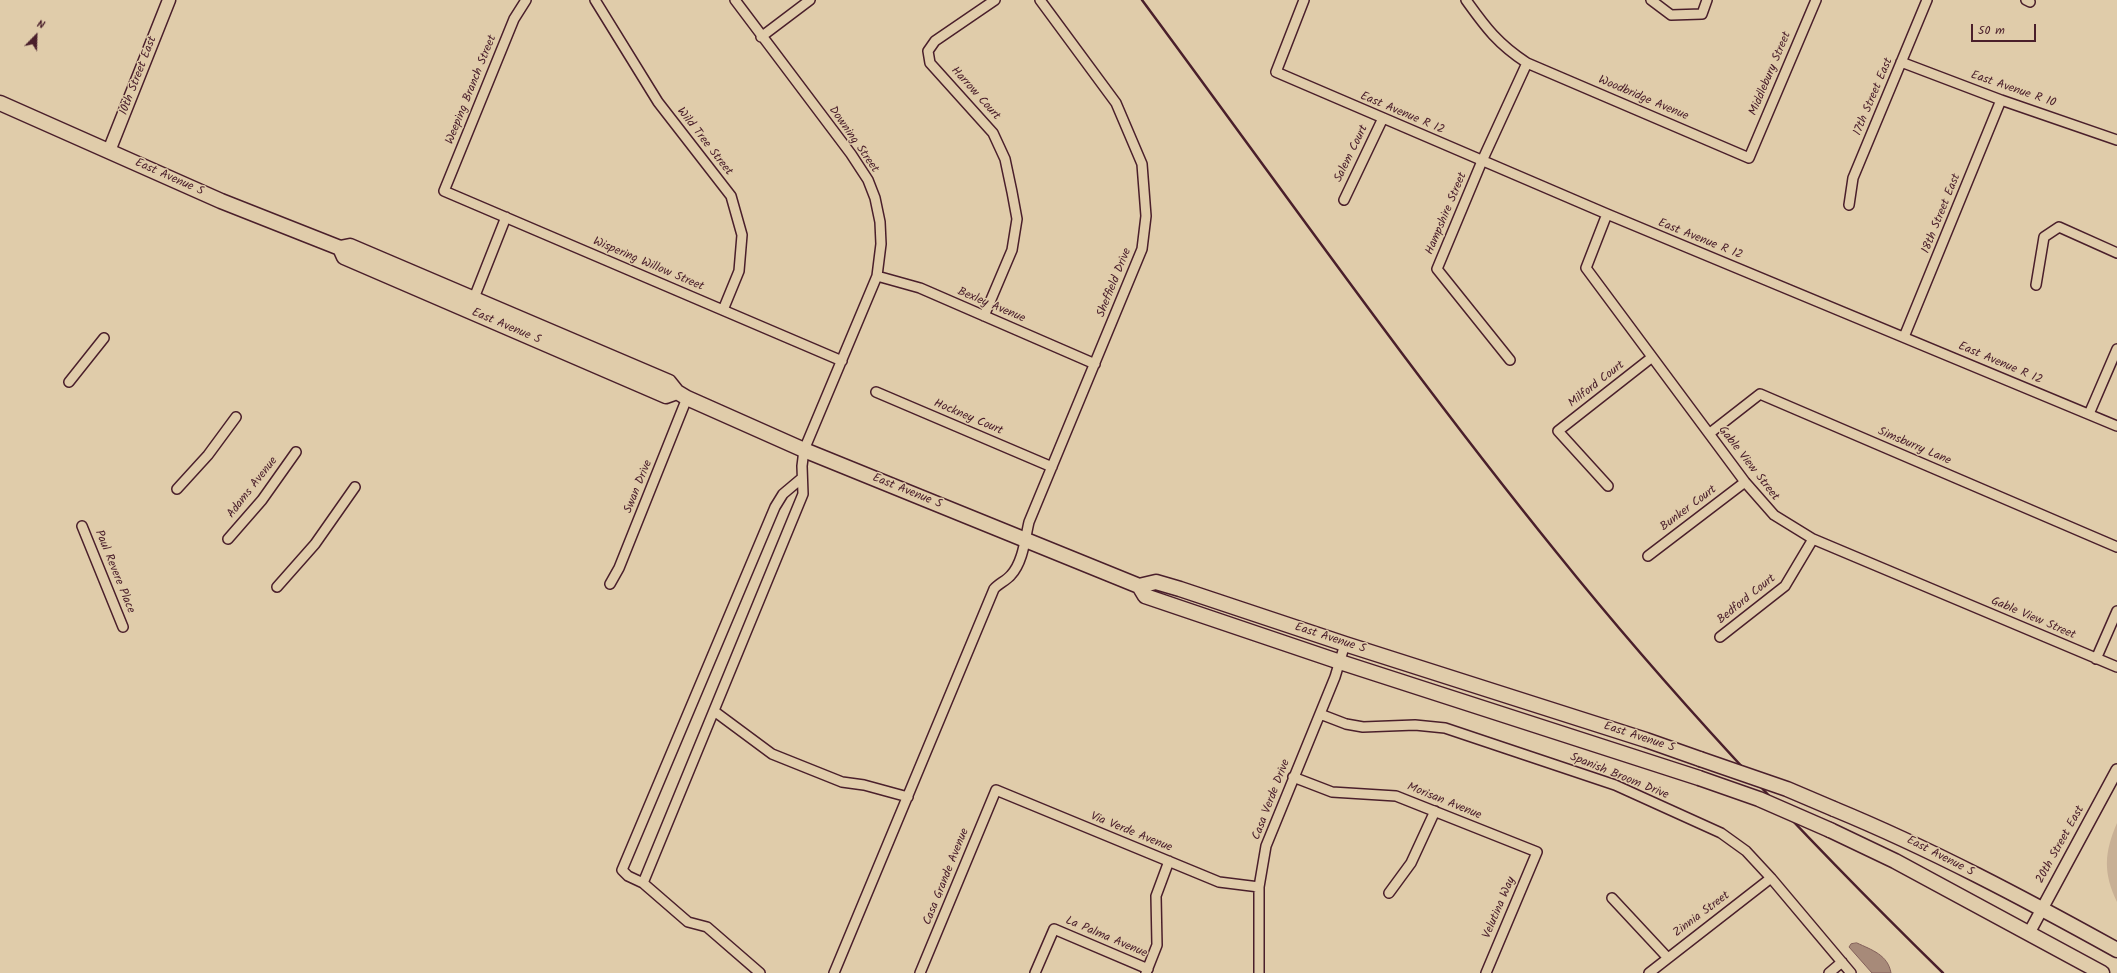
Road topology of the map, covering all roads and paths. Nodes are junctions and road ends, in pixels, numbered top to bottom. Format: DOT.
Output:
graph roads {
  1 [pos="169,0"];
  2 [pos="526,0"];
  3 [pos="596,0"];
  4 [pos="735,0"];
  5 [pos="810,0"];
  6 [pos="995,0"];
  7 [pos="1040,0"];
  8 [pos="1304,0"];
  9 [pos="1466,0"];
  10 [pos="1651,0"];
  11 [pos="1707,0"];
  12 [pos="1816,0"];
  13 [pos="1928,0"];
  14 [pos="761,37"];
  15 [pos="1901,62"];
  16 [pos="1527,63"];
  17 [pos="2001,100"];
  18 [pos="0,103"];
  19 [pos="1383,118"];
  20 [pos="2117,140"];
  21 [pos="110,151"];
  22 [pos="1749,158"];
  23 [pos="1482,161"];
  24 [pos="444,191"];
  25 [pos="1344,200"];
  26 [pos="1850,204"];
  27 [pos="1607,214"];
  28 [pos="506,217"];
  29 [pos="340,248"];
  30 [pos="2117,253"];
  31 [pos="877,276"];
  32 [pos="408,284"];
  33 [pos="2036,285"];
  34 [pos="474,298"];
  35 [pos="722,310"];
  36 [pos="984,316"];
  37 [pos="1904,337"];
  38 [pos="104,338"];
  39 [pos="2117,349"];
  40 [pos="1651,358"];
  41 [pos="1510,360"];
  42 [pos="842,361"];
  43 [pos="1095,364"];
  44 [pos="69,382"];
  45 [pos="876,392"];
  46 [pos="682,395"];
  47 [pos="2089,414"];
  48 [pos="236,417"];
  49 [pos="2117,426"];
  50 [pos="1710,434"];
  51 [pos="804,450"];
  52 [pos="296,452"];
  53 [pos="1052,467"];
  54 [pos="802,478"];
  55 [pos="1745,482"];
  56 [pos="1608,486"];
  57 [pos="355,487"];
  58 [pos="177,490"];
  59 [pos="82,526"];
  60 [pos="228,539"];
  61 [pos="1813,539"];
  62 [pos="1025,541"];
  63 [pos="2117,547"];
  64 [pos="1648,556"];
  65 [pos="610,584"];
  66 [pos="1139,586"];
  67 [pos="277,587"];
  68 [pos="2117,611"];
  69 [pos="123,627"];
  70 [pos="1720,637"];
  71 [pos="1345,644"];
  72 [pos="2096,659"];
  73 [pos="1340,662"];
  74 [pos="2117,667"];
  75 [pos="714,711"];
  76 [pos="1320,714"];
  77 [pos="2117,770"];
  78 [pos="1293,777"];
  79 [pos="996,790"];
  80 [pos="908,797"];
  81 [pos="1435,811"];
  82 [pos="1537,852"];
  83 [pos="1169,861"];
  84 [pos="1771,878"];
  85 [pos="643,883"];
  86 [pos="1259,887"];
  87 [pos="1389,893"];
  88 [pos="1612,898"];
  89 [pos="2042,908"];
  90 [pos="2029,933"];
  91 [pos="2117,950"];
  92 [pos="1667,958"];
  93 [pos="1842,962"];
  94 [pos="1147,971"];
  95 [pos="760,973"];
  96 [pos="834,973"];
  97 [pos="920,973"];
  98 [pos="1034,973"];
  99 [pos="1259,973"];
  100 [pos="1486,973"];
  101 [pos="1649,973"];
  102 [pos="1829,973"];
  103 [pos="1851,973"];
  104 [pos="2102,973"];
  1 -- 21 [label="main road, 10th Street East"];
  2 -- 24 [label="street, Weeping Branch Street"];
  3 -- 35 [label="street, Wild Tree Street"];
  4 -- 14 [label="street, Downing Street"];
  5 -- 14 [label="street"];
  6 -- 36 [label="street, Harrow Court"];
  7 -- 43 [label="street, Sheffield Drive"];
  8 -- 19 [label="street, East Avenue R 12"];
  9 -- 16 [label="street, Woodbridge Avenue"];
  10 -- 11 [label="street"];
  12 -- 22 [label="street, Middlebury Street"];
  13 -- 15 [label="street, 17th Street East"];
  14 -- 31 [label="street, Downing Street"];
  15 -- 17 [label="street, East Avenue R 10"];
  15 -- 26 [label="street, 17th Street East"];
  16 -- 22 [label="street, Woodbridge Avenue"];
  16 -- 23 [label="street, Hampshire Street"];
  17 -- 20 [label="street, East Avenue R 10"];
  17 -- 37 [label="street, 18th Street East"];
  18 -- 21 [label="main road, East Avenue S"];
  19 -- 23 [label="street, East Avenue R 12"];
  19 -- 25 [label="street, Salem Court"];
  21 -- 29 [label="main road, East Avenue S"];
  23 -- 27 [label="street, East Avenue R 12"];
  23 -- 41 [label="street, Hampshire Street"];
  24 -- 28 [label="street, Wispering Willow Street"];
  27 -- 37 [label="street, East Avenue R 12"];
  27 -- 40 [label="street, Gable View Street"];
  28 -- 34 [label="street"];
  28 -- 35 [label="street, Wispering Willow Street"];
  29 -- 32 [label="main road, East Avenue S"];
  29 -- 34 [label="main road, East Avenue S"];
  30 -- 33 [label="street"];
  31 -- 36 [label="street, Bexley Avenue"];
  31 -- 42 [label="street, Downing Street"];
  32 -- 34 [label="street"];
  32 -- 46 [label="main road, East Avenue S"];
  34 -- 46 [label="main road, East Avenue S"];
  35 -- 42 [label="street, Wispering Willow Street"];
  36 -- 43 [label="street, Bexley Avenue"];
  37 -- 47 [label="street, East Avenue R 12"];
  38 -- 44 [label="street"];
  39 -- 47 [label="street"];
  40 -- 50 [label="street, Gable View Street"];
  40 -- 56 [label="street, Milford Court"];
  42 -- 51 [label="street, Downing Street"];
  43 -- 53 [label="street, Sheffield Drive"];
  45 -- 53 [label="street, Hockney Court"];
  46 -- 51 [label="main road, East Avenue S"];
  46 -- 65 [label="street, Swan Drive"];
  47 -- 49 [label="street, East Avenue R 12"];
  48 -- 58 [label="street"];
  50 -- 55 [label="street, Gable View Street"];
  50 -- 63 [label="street, Simsburry Lane"];
  51 -- 54 [label="street, Downing Street"];
  51 -- 62 [label="main road, East Avenue S"];
  52 -- 60 [label="street, Adams Avenue"];
  53 -- 62 [label="street, Sheffield Drive"];
  54 -- 75 [label="street, Downing Street"];
  54 -- 85 [label="street"];
  55 -- 61 [label="street, Gable View Street"];
  55 -- 64 [label="street, Bunker Court"];
  57 -- 67 [label="street"];
  59 -- 69 [label="street, Paul Revere Place"];
  61 -- 70 [label="street, Bedford Court"];
  61 -- 72 [label="street, Gable View Street"];
  62 -- 66 [label="main road, East Avenue S"];
  62 -- 80 [label="street, Sheffield Drive"];
  66 -- 71 [label="main road, East Avenue S"];
  66 -- 73 [label="main road, East Avenue S"];
  68 -- 72 [label="street"];
  71 -- 73 [label="street, Casa Verde Drive"];
  71 -- 89 [label="main road, East Avenue S, bridge"];
  72 -- 74 [label="street, Gable View Street"];
  73 -- 76 [label="street, Casa Verde Drive"];
  73 -- 90 [label="main road, East Avenue S, bridge"];
  75 -- 80 [label="street"];
  75 -- 85 [label="street, Downing Street"];
  76 -- 78 [label="street, Casa Verde Drive"];
  76 -- 84 [label="street, Spanish Broom Drive"];
  77 -- 89 [label="street, 20th Street East"];
  78 -- 81 [label="street, Morisan Avenue"];
  78 -- 86 [label="street, Casa Verde Drive"];
  79 -- 83 [label="street, Via Verde Avenue"];
  79 -- 97 [label="street, Casa Grande Avenue"];
  80 -- 96 [label="street, Sheffield Drive"];
  81 -- 82 [label="street, Morisan Avenue"];
  81 -- 87 [label="street"];
  82 -- 100 [label="street, Velutina Way"];
  83 -- 86 [label="street, Via Verde Avenue"];
  83 -- 94 [label="street"];
  84 -- 92 [label="street, Zinnia Street"];
  84 -- 93 [label="street, Spanish Broom Drive"];
  85 -- 95 [label="street"];
  86 -- 99 [label="street, Casa Verde Drive"];
  88 -- 92 [label="street"];
  89 -- 90 [label="street, 20th Street East"];
  89 -- 91 [label="main road, East Avenue S"];
  90 -- 104 [label="main road, East Avenue S"];
  92 -- 101 [label="street, Zinnia Street"];
  93 -- 102 [label="street"];
  93 -- 103 [label="street, Spanish Broom Drive"];
  94 -- 98 [label="street, La Palma Avenue"];
}
